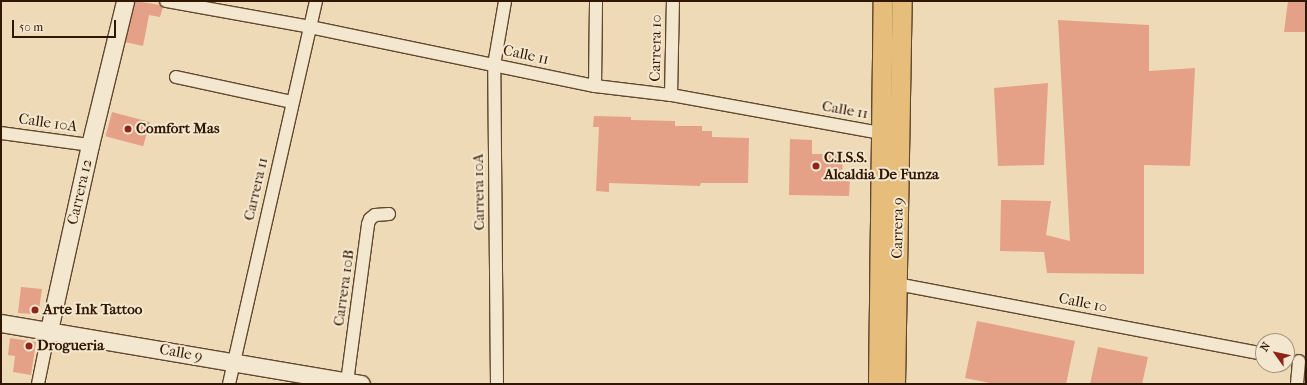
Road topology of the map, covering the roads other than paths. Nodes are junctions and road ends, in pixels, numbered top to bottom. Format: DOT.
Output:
graph roads {
  1 [pos="125,1"];
  2 [pos="166,1"];
  3 [pos="316,1"];
  4 [pos="505,1"];
  5 [pos="596,1"];
  6 [pos="673,1"];
  7 [pos="883,1"];
  8 [pos="902,1"];
  9 [pos="310,28"];
  10 [pos="494,65"];
  11 [pos="176,77"];
  12 [pos="595,86"];
  13 [pos="671,95"];
  14 [pos="292,102"];
  15 [pos="1,133"];
  16 [pos="881,133"];
  17 [pos="90,145"];
  18 [pos="389,214"];
  19 [pos="897,284"];
  20 [pos="1,324"];
  21 [pos="49,330"];
  22 [pos="1255,352"];
  23 [pos="1297,360"];
  24 [pos="234,362"];
  25 [pos="310,379"];
  26 [pos="354,383"];
  27 [pos="38,384"];
  28 [pos="229,384"];
  29 [pos="497,384"];
  30 [pos="878,384"];
  31 [pos="895,384"];
  32 [pos="1298,384"];
  1 -- 17 [label="main road, Carrera 12"];
  2 -- 9 [label="street, Calle 11"];
  3 -- 9 [label="street, Carrera 11"];
  4 -- 10 [label="street, Carrera 10A"];
  5 -- 12 [label="street"];
  6 -- 13 [label="street, Carrera 10"];
  7 -- 16 [label="main road, Carrera 9"];
  8 -- 19 [label="main road, Carrera 9"];
  9 -- 10 [label="street, Calle 11"];
  9 -- 14 [label="street, Carrera 11"];
  10 -- 12 [label="street, Calle 11"];
  10 -- 29 [label="street, Carrera 10A"];
  11 -- 14 [label="street"];
  12 -- 13 [label="street, Calle 11"];
  13 -- 16 [label="street, Calle 11"];
  14 -- 24 [label="street, Carrera 11"];
  15 -- 17 [label="street, Calle 10A"];
  16 -- 30 [label="main road, Carrera 9"];
  17 -- 21 [label="main road, Carrera 12"];
  18 -- 26 [label="street, Carrera 10B"];
  19 -- 22 [label="street, Calle 10"];
  19 -- 31 [label="main road, Carrera 9"];
  20 -- 21 [label="main road, Calle 9"];
  21 -- 24 [label="main road, Calle 9"];
  21 -- 27 [label="street, Carrera 12"];
  23 -- 32 [label="street"];
  24 -- 25 [label="main road, Calle 9"];
  24 -- 28 [label="street, Carrera 11"];
  25 -- 26 [label="main road, Calle 9"];
}
